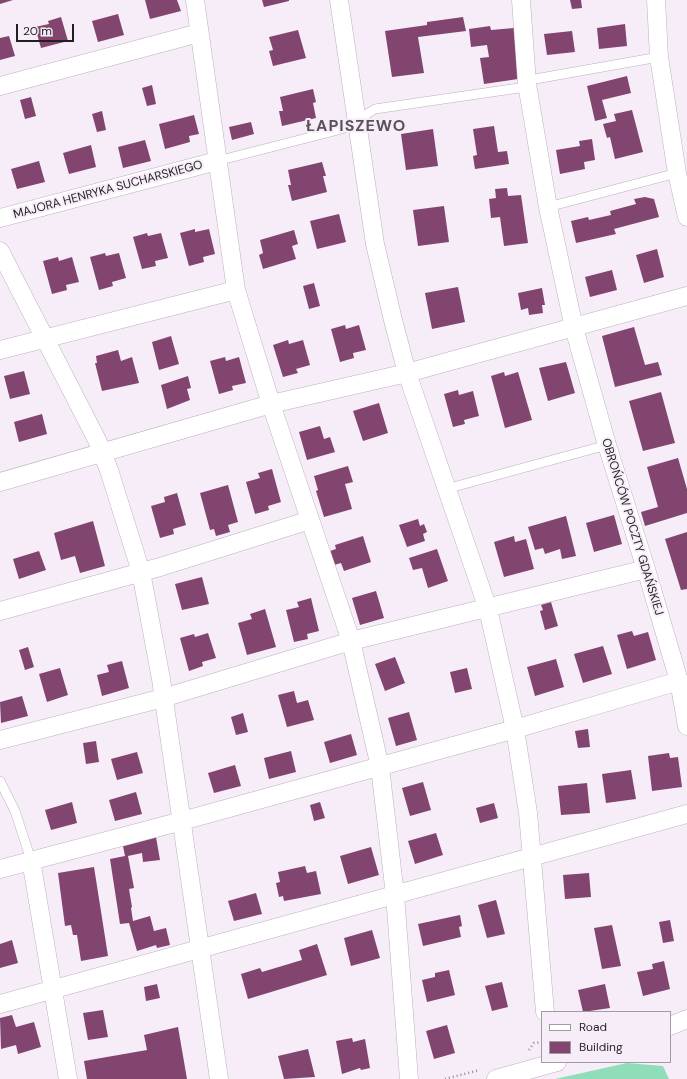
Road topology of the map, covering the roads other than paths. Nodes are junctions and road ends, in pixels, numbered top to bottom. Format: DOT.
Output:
graph roads {
  1 [pos="195,0"];
  2 [pos="339,0"];
  3 [pos="521,0"];
  4 [pos="656,0"];
  5 [pos="199,33"];
  6 [pos="659,57"];
  7 [pos="527,84"];
  8 [pos="0,86"];
  9 [pos="356,120"];
  10 [pos="217,161"];
  11 [pos="677,172"];
  12 [pos="548,207"];
  13 [pos="687,217"];
  14 [pos="0,218"];
  15 [pos="0,251"];
  16 [pos="236,290"];
  17 [pos="687,296"];
  18 [pos="574,328"];
  19 [pos="46,338"];
  20 [pos="0,350"];
  21 [pos="407,373"];
  22 [pos="271,404"];
  23 [pos="607,445"];
  24 [pos="102,454"];
  25 [pos="0,482"];
  26 [pos="446,490"];
  27 [pos="310,520"];
  28 [pos="646,569"];
  29 [pos="141,572"];
  30 [pos="488,609"];
  31 [pos="0,610"];
  32 [pos="351,641"];
  33 [pos="679,681"];
  34 [pos="163,698"];
  35 [pos="687,726"];
  36 [pos="515,729"];
  37 [pos="0,740"];
  38 [pos="380,767"];
  39 [pos="0,781"];
  40 [pos="687,814"];
  41 [pos="182,821"];
  42 [pos="531,857"];
  43 [pos="31,860"];
  44 [pos="0,869"];
  45 [pos="394,895"];
  46 [pos="200,948"];
  47 [pos="52,989"];
  48 [pos="0,1004"];
  49 [pos="545,1011"];
  50 [pos="687,1019"];
  51 [pos="671,1026"];
  52 [pos="553,1063"];
  53 [pos="68,1079"];
  54 [pos="219,1079"];
  55 [pos="409,1079"];
  56 [pos="496,1079"];
  1 -- 5 [label="street"];
  2 -- 9 [label="street"];
  3 -- 7 [label="street, OBROŃCÓW POCZTY GDAŃSKIEJ"];
  4 -- 6 [label="street"];
  5 -- 8 [label="street"];
  5 -- 10 [label="street"];
  6 -- 7 [label="lane"];
  6 -- 11 [label="street"];
  7 -- 9 [label="lane"];
  7 -- 12 [label="street, OBROŃCÓW POCZTY GDAŃSKIEJ"];
  9 -- 10 [label="lane"];
  9 -- 21 [label="street"];
  10 -- 14 [label="street, MAJORA HENRYKA SUCHARSKIEGO"];
  10 -- 16 [label="street"];
  11 -- 12 [label="lane"];
  11 -- 13 [label="street"];
  12 -- 18 [label="street, OBROŃCÓW POCZTY GDAŃSKIEJ"];
  15 -- 19 [label="street"];
  16 -- 19 [label="street"];
  16 -- 22 [label="street"];
  17 -- 18 [label="street"];
  18 -- 21 [label="street"];
  18 -- 23 [label="street, OBROŃCÓW POCZTY GDAŃSKIEJ"];
  19 -- 20 [label="street"];
  19 -- 24 [label="street"];
  21 -- 22 [label="street"];
  21 -- 26 [label="street"];
  22 -- 24 [label="street"];
  22 -- 27 [label="street"];
  23 -- 26 [label="lane"];
  23 -- 28 [label="street, OBROŃCÓW POCZTY GDAŃSKIEJ"];
  24 -- 25 [label="street"];
  24 -- 29 [label="street"];
  26 -- 30 [label="street"];
  27 -- 29 [label="street"];
  27 -- 32 [label="street"];
  28 -- 30 [label="street"];
  28 -- 33 [label="street, OBROŃCÓW POCZTY GDAŃSKIEJ"];
  29 -- 31 [label="street"];
  29 -- 34 [label="street"];
  30 -- 32 [label="street"];
  30 -- 36 [label="street"];
  32 -- 34 [label="street"];
  32 -- 38 [label="street"];
  33 -- 35 [label="street, OBROŃCÓW POCZTY GDAŃSKIEJ"];
  33 -- 36 [label="street"];
  34 -- 37 [label="street"];
  34 -- 41 [label="street"];
  36 -- 38 [label="street"];
  36 -- 42 [label="street"];
  38 -- 41 [label="street"];
  38 -- 45 [label="street"];
  39 -- 43 [label="lane"];
  40 -- 42 [label="street"];
  41 -- 43 [label="street"];
  41 -- 46 [label="street"];
  42 -- 45 [label="street"];
  42 -- 49 [label="street"];
  43 -- 44 [label="street"];
  43 -- 47 [label="street"];
  45 -- 46 [label="street"];
  45 -- 55 [label="street"];
  46 -- 47 [label="street"];
  46 -- 54 [label="street"];
  47 -- 48 [label="street"];
  47 -- 53 [label="street"];
  50 -- 51 [label="street"];
  52 -- 56 [label="street"];
}
